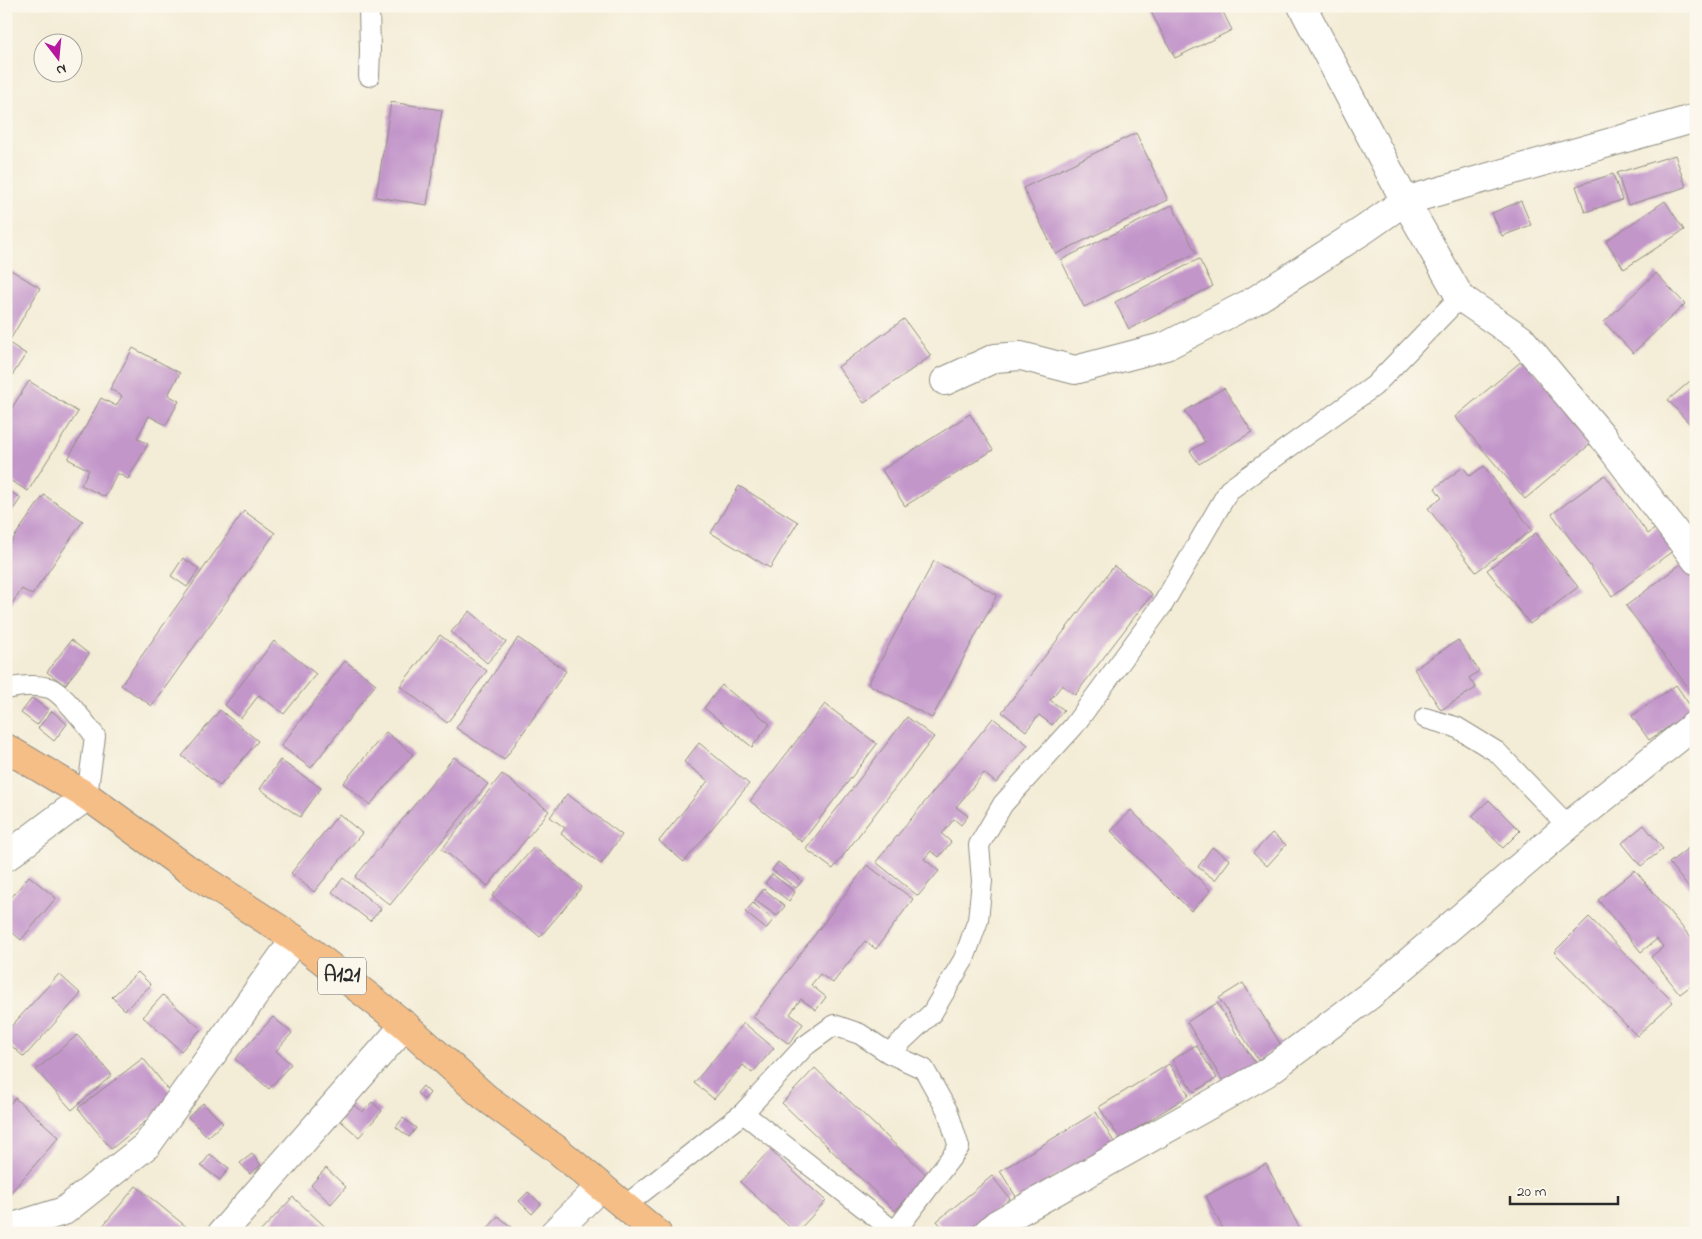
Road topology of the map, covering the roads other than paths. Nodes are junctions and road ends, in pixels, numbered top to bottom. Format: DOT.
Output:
graph roads {
  1 [pos="369,6"];
  2 [pos="1302,6"];
  3 [pos="368,76"];
  4 [pos="1696,118"];
  5 [pos="1405,201"];
  6 [pos="1460,297"];
  7 [pos="945,381"];
  8 [pos="1696,560"];
  9 [pos="6,689"];
  10 [pos="1425,718"];
  11 [pos="1696,724"];
  12 [pos="6,748"];
  13 [pos="87,796"];
  14 [pos="1568,826"];
  15 [pos="6,857"];
  16 [pos="295,939"];
  17 [pos="405,1025"];
  18 [pos="889,1053"];
  19 [pos="743,1113"];
  20 [pos="601,1186"];
  21 [pos="626,1205"];
  22 [pos="16,1226"];
  23 [pos="895,1232"];
  24 [pos="222,1233"];
  25 [pos="554,1233"];
  26 [pos="657,1233"];
  27 [pos="987,1233"];
  1 -- 3 [label="lane"];
  2 -- 5 [label="street"];
  4 -- 5 [label="street"];
  5 -- 6 [label="street"];
  5 -- 7 [label="street"];
  6 -- 8 [label="street"];
  6 -- 18 [label="lane"];
  9 -- 13 [label="lane"];
  10 -- 14 [label="lane"];
  11 -- 14 [label="street"];
  12 -- 13 [label="main road, A121"];
  13 -- 15 [label="street"];
  13 -- 16 [label="main road, A121"];
  14 -- 27 [label="street"];
  16 -- 17 [label="main road, A121"];
  16 -- 22 [label="street"];
  17 -- 20 [label="main road, A121"];
  17 -- 24 [label="street"];
  18 -- 19 [label="lane"];
  18 -- 23 [label="lane"];
  19 -- 21 [label="lane"];
  19 -- 23 [label="lane"];
  20 -- 21 [label="main road, A121"];
  20 -- 25 [label="street"];
  21 -- 26 [label="main road, A121"];
}
